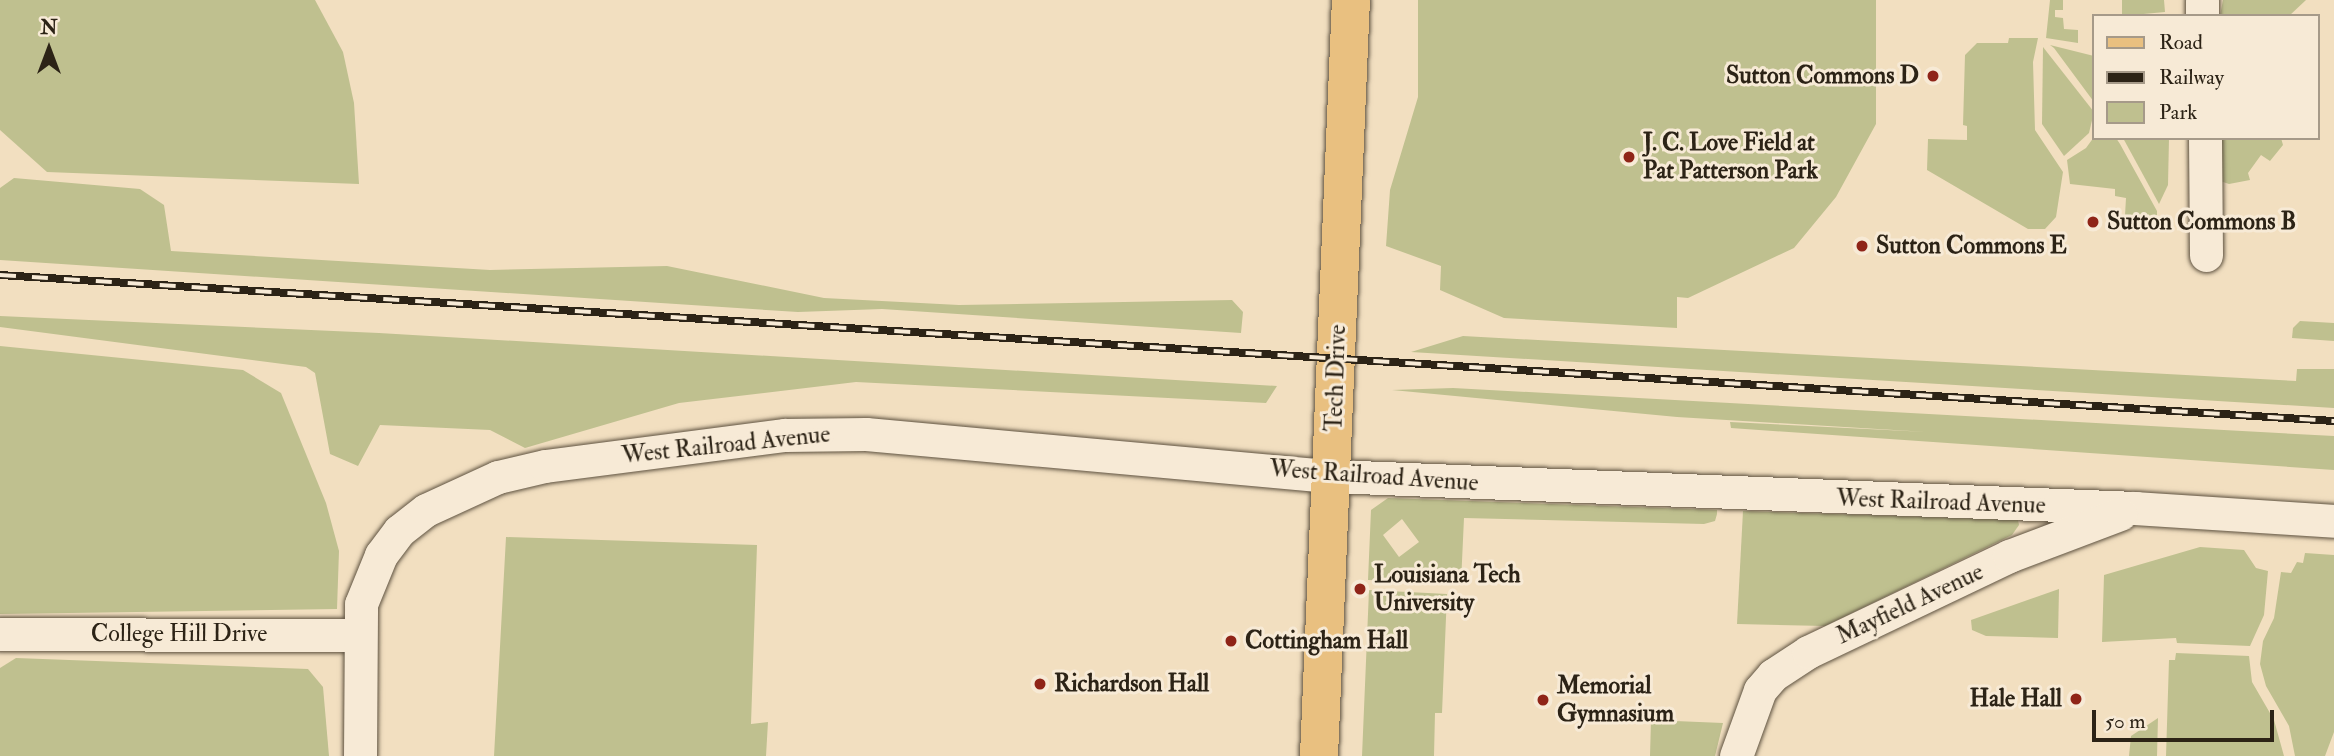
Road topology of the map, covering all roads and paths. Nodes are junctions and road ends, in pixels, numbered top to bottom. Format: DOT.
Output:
graph roads {
  1 [pos="1351,0"];
  2 [pos="2204,140"];
  3 [pos="2206,255"];
  4 [pos="1332,476"];
  5 [pos="2135,508"];
  6 [pos="2334,522"];
  7 [pos="0,634"];
  8 [pos="358,635"];
  9 [pos="360,756"];
  10 [pos="1319,756"];
  11 [pos="1737,756"];
  1 -- 4 [label="main road, Tech Drive"];
  2 -- 3 [label="street"];
  4 -- 5 [label="street, West Railroad Avenue"];
  4 -- 8 [label="street, West Railroad Avenue"];
  4 -- 10 [label="main road, Tech Drive"];
  5 -- 6 [label="street, West Railroad Avenue"];
  5 -- 11 [label="street, Mayfield Avenue"];
  7 -- 8 [label="street, College Hill Drive"];
  8 -- 9 [label="street, West Railroad Avenue"];
}
